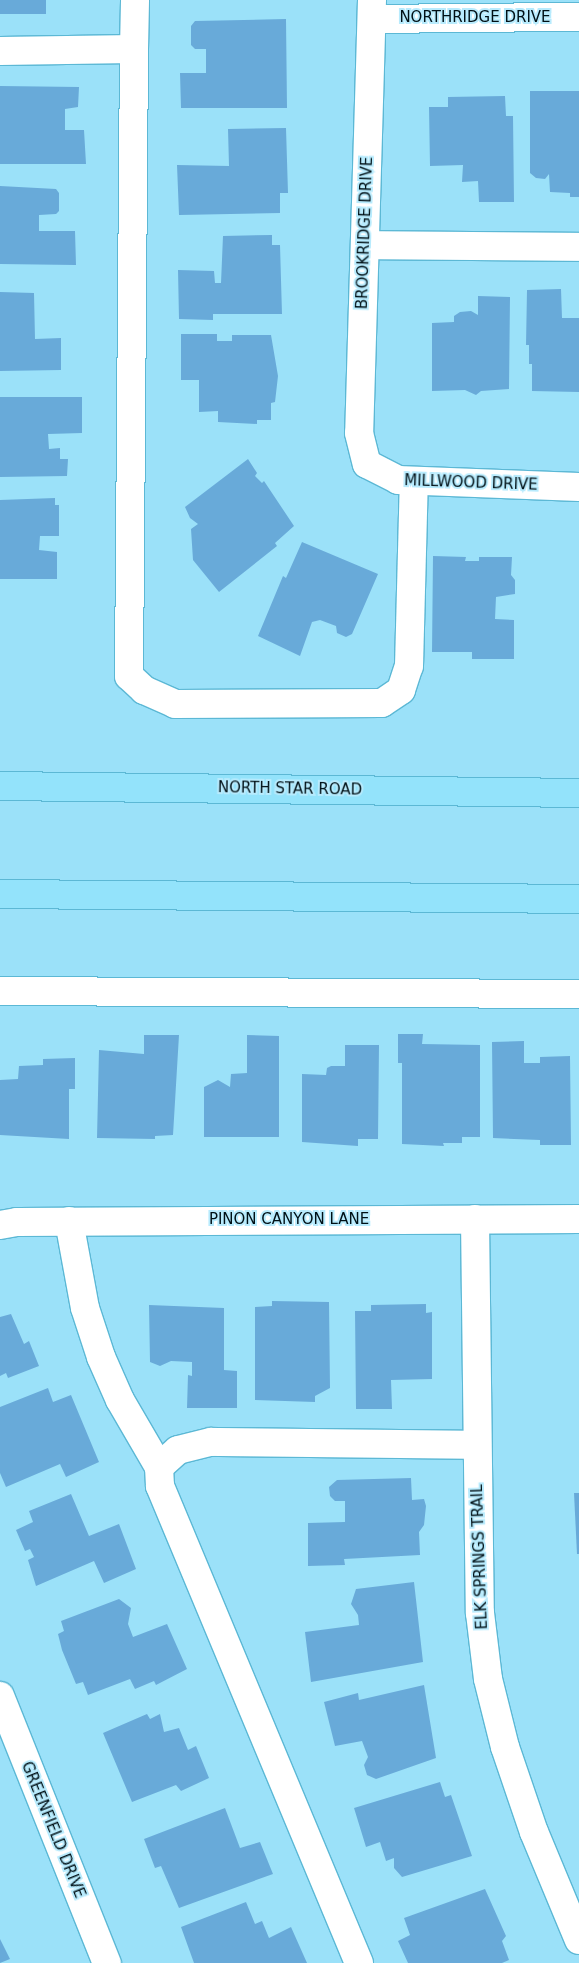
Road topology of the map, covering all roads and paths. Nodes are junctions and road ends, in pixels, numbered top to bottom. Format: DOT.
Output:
graph roads {
  1 [pos="135,0"];
  2 [pos="372,9"];
  3 [pos="579,17"];
  4 [pos="134,49"];
  5 [pos="0,51"];
  6 [pos="365,245"];
  7 [pos="579,247"];
  8 [pos="368,464"];
  9 [pos="414,481"];
  10 [pos="579,488"];
  11 [pos="0,786"];
  12 [pos="579,793"];
  13 [pos="0,894"];
  14 [pos="579,899"];
  15 [pos="0,992"];
  16 [pos="579,994"];
  17 [pos="475,1219"];
  18 [pos="579,1219"];
  19 [pos="69,1221"];
  20 [pos="0,1225"];
  21 [pos="476,1445"];
  22 [pos="159,1466"];
  23 [pos="0,1696"];
  24 [pos="579,1940"];
  25 [pos="107,1963"];
  26 [pos="359,1963"];
  1 -- 4 [label="street"];
  2 -- 3 [label="street, NORTHRIDGE DRIVE"];
  2 -- 6 [label="street, BROOKRIDGE DRIVE"];
  4 -- 5 [label="street"];
  4 -- 9 [label="street"];
  6 -- 7 [label="street"];
  6 -- 8 [label="street, BROOKRIDGE DRIVE"];
  8 -- 9 [label="street, MILLWOOD DRIVE"];
  9 -- 10 [label="street, MILLWOOD DRIVE"];
  11 -- 12 [label="main road, NORTH STAR ROAD"];
  13 -- 14 [label="main road"];
  15 -- 16 [label="street"];
  17 -- 18 [label="street, PINON CANYON LANE"];
  17 -- 19 [label="street, PINON CANYON LANE"];
  17 -- 21 [label="street, ELK SPRINGS TRAIL"];
  19 -- 20 [label="street, PINON CANYON LANE"];
  19 -- 22 [label="street"];
  21 -- 22 [label="street"];
  21 -- 24 [label="street, ELK SPRINGS TRAIL"];
  22 -- 26 [label="street"];
  23 -- 25 [label="street, GREENFIELD DRIVE"];
}
